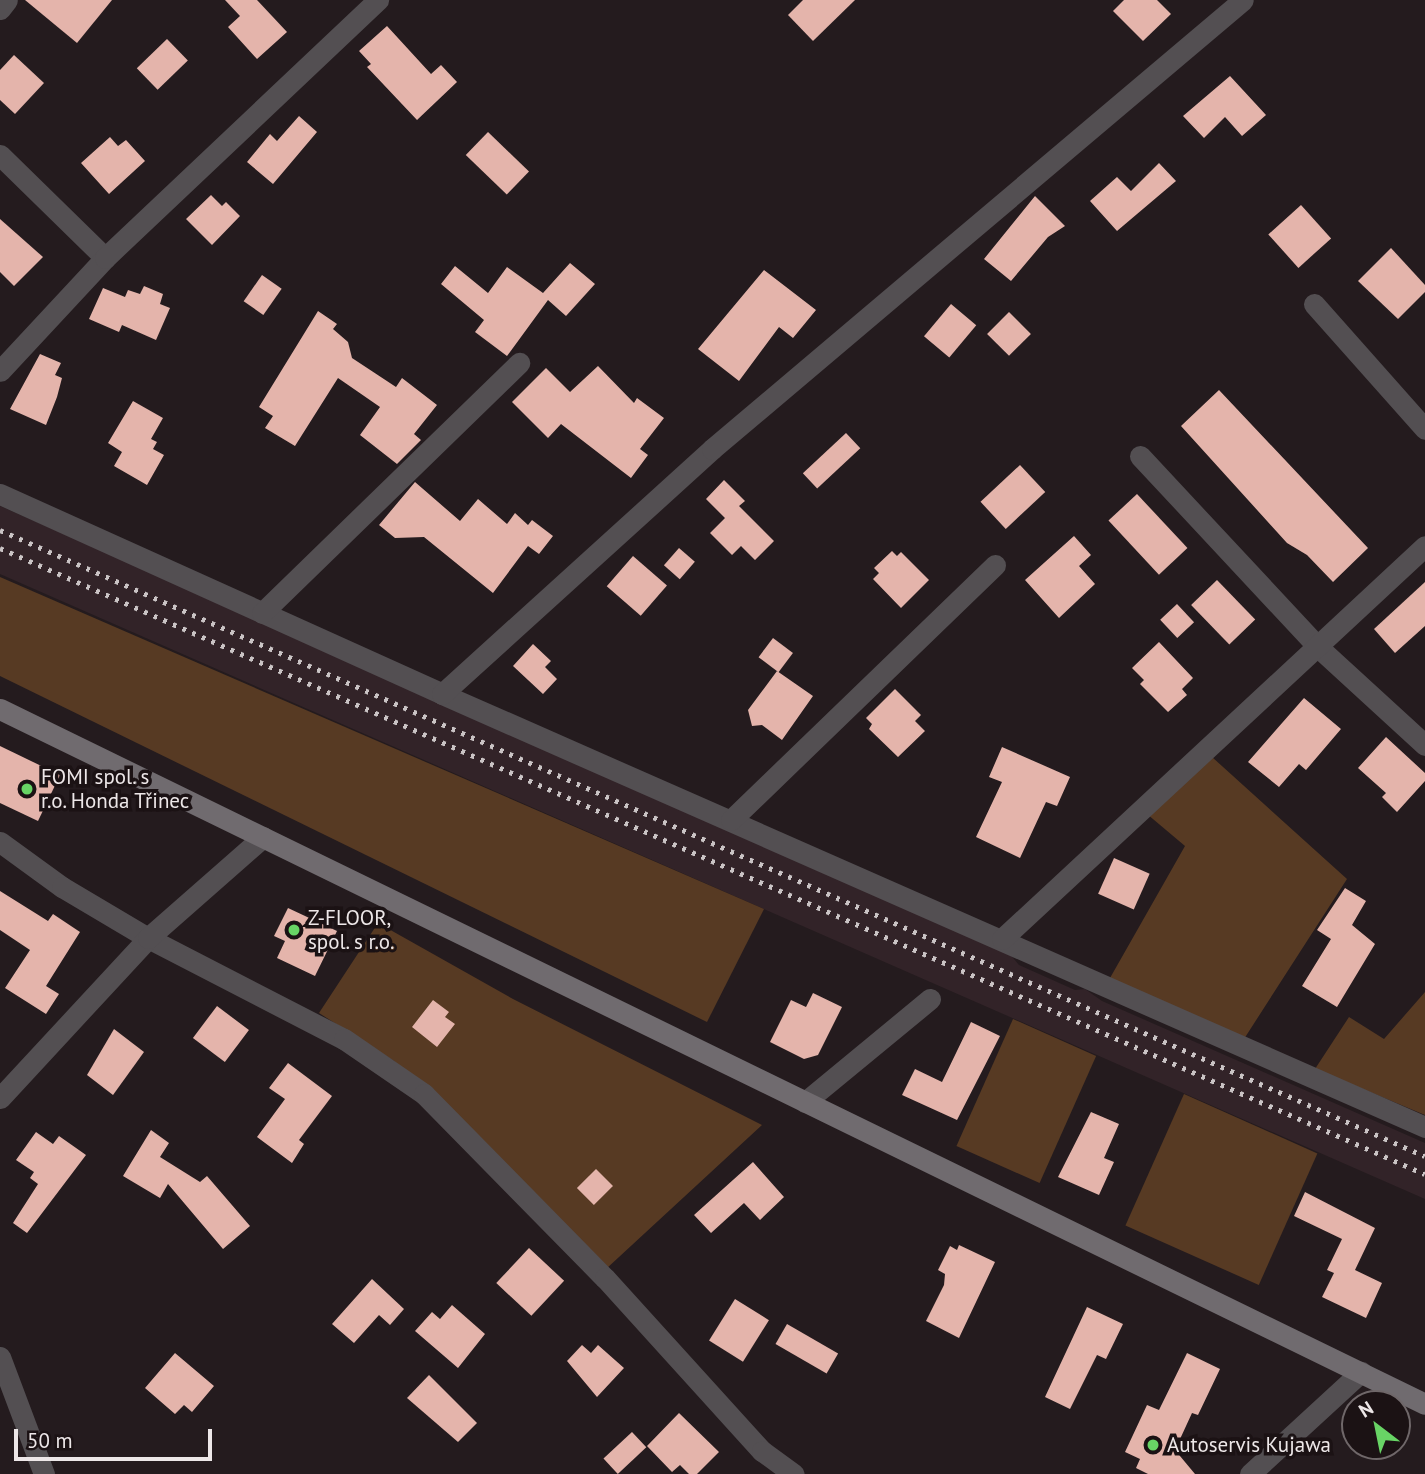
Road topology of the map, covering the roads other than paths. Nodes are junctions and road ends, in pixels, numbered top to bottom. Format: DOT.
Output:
graph roads {
  1 [pos="8,0"];
  2 [pos="378,0"];
  3 [pos="1243,0"];
  4 [pos="0,9"];
  5 [pos="0,155"];
  6 [pos="105,258"];
  7 [pos="1314,304"];
  8 [pos="519,363"];
  9 [pos="0,371"];
  10 [pos="1425,429"];
  11 [pos="1140,456"];
  12 [pos="0,494"];
  13 [pos="1424,549"];
  14 [pos="995,565"];
  15 [pos="262,613"];
  16 [pos="1318,646"];
  17 [pos="442,694"];
  18 [pos="0,709"];
  19 [pos="1425,745"];
  20 [pos="731,820"];
  21 [pos="263,837"];
  22 [pos="0,842"];
  23 [pos="148,939"];
  24 [pos="1002,939"];
  25 [pos="930,999"];
  26 [pos="0,1098"];
  27 [pos="805,1102"];
  28 [pos="1425,1127"];
  29 [pos="0,1357"];
  30 [pos="1362,1372"];
  31 [pos="1425,1404"];
  32 [pos="44,1474"];
  33 [pos="794,1474"];
  34 [pos="1250,1474"];
  1 -- 4 [label="street"];
  2 -- 6 [label="street"];
  3 -- 17 [label="street"];
  5 -- 6 [label="street"];
  6 -- 9 [label="street"];
  7 -- 10 [label="street"];
  8 -- 15 [label="street"];
  11 -- 16 [label="street"];
  12 -- 15 [label="street"];
  13 -- 16 [label="street"];
  14 -- 20 [label="street"];
  15 -- 17 [label="street"];
  16 -- 19 [label="street"];
  16 -- 24 [label="street"];
  17 -- 20 [label="street"];
  18 -- 21 [label="main road"];
  20 -- 24 [label="street"];
  21 -- 23 [label="street"];
  21 -- 27 [label="main road"];
  22 -- 23 [label="street"];
  23 -- 26 [label="street"];
  23 -- 33 [label="street"];
  24 -- 28 [label="street"];
  25 -- 27 [label="street"];
  27 -- 30 [label="main road"];
  29 -- 32 [label="street"];
  30 -- 31 [label="main road"];
  30 -- 34 [label="street"];
}
